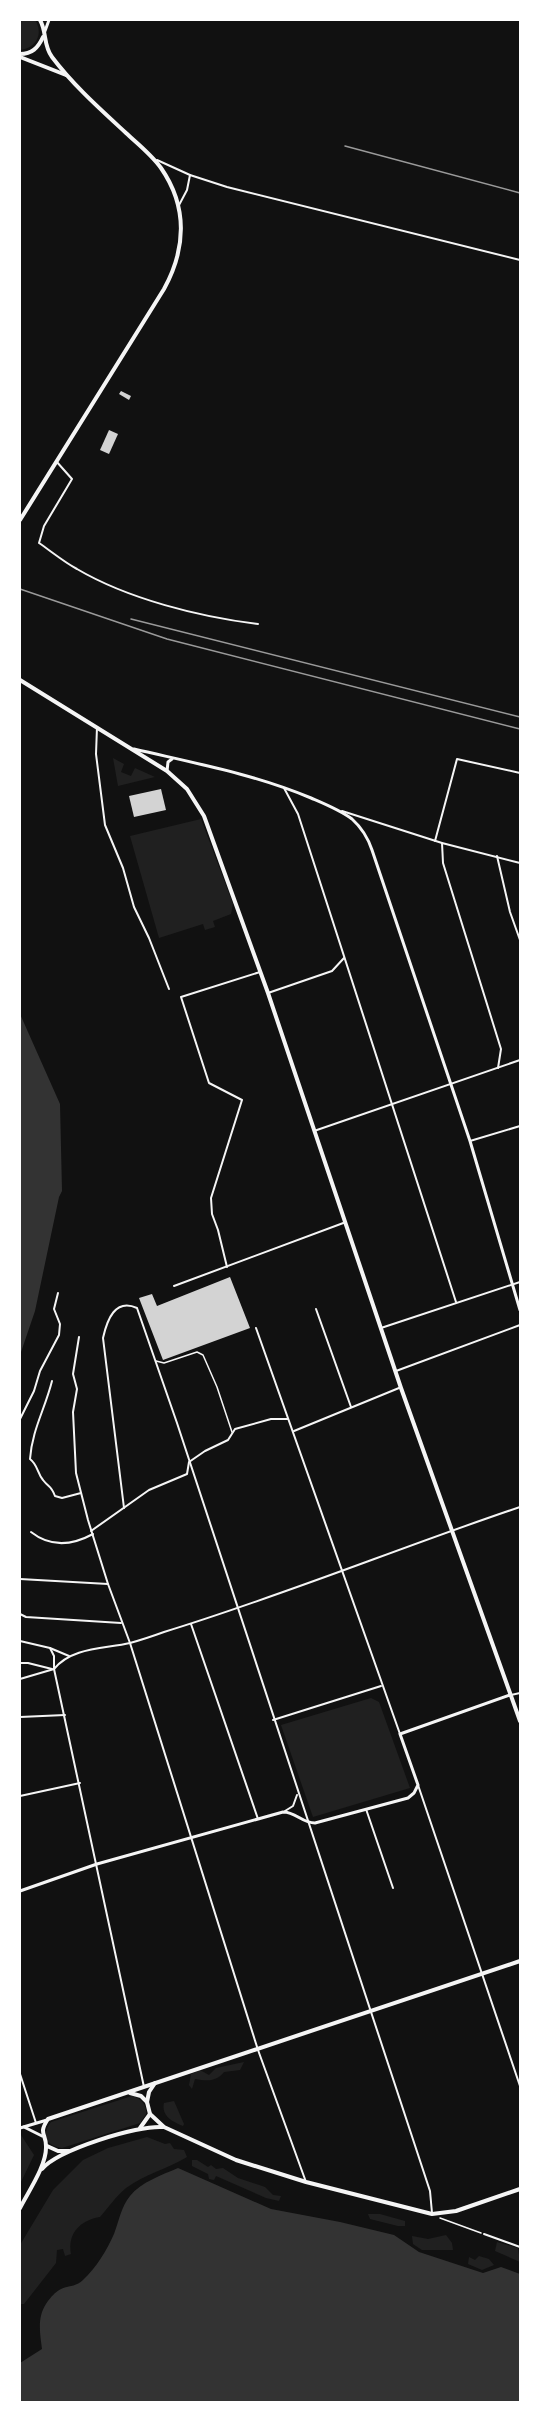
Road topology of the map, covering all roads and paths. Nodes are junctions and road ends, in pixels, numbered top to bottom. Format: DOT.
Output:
graph roads {
  1 [pos="40,20"];
  2 [pos="49,20"];
  3 [pos="45,32"];
  4 [pos="20,56"];
  5 [pos="67,75"];
  6 [pos="152,157"];
  7 [pos="190,176"];
  8 [pos="178,207"];
  9 [pos="520,260"];
  10 [pos="56,461"];
  11 [pos="20,520"];
  12 [pos="258,624"];
  13 [pos="20,680"];
  14 [pos="97,728"];
  15 [pos="134,749"];
  16 [pos="173,758"];
  17 [pos="167,771"];
  18 [pos="520,773"];
  19 [pos="283,786"];
  20 [pos="336,809"];
  21 [pos="435,841"];
  22 [pos="442,843"];
  23 [pos="498,856"];
  24 [pos="520,863"];
  25 [pos="520,940"];
  26 [pos="344,958"];
  27 [pos="260,972"];
  28 [pos="169,989"];
  29 [pos="268,993"];
  30 [pos="520,1060"];
  31 [pos="498,1068"];
  32 [pos="451,1084"];
  33 [pos="392,1104"];
  34 [pos="520,1126"];
  35 [pos="314,1131"];
  36 [pos="470,1141"];
  37 [pos="346,1222"];
  38 [pos="227,1267"];
  39 [pos="520,1282"];
  40 [pos="513,1284"];
  41 [pos="174,1286"];
  42 [pos="58,1293"];
  43 [pos="456,1302"];
  44 [pos="316,1309"];
  45 [pos="520,1310"];
  46 [pos="520,1325"];
  47 [pos="256,1328"];
  48 [pos="381,1328"];
  49 [pos="79,1337"];
  50 [pos="155,1361"];
  51 [pos="396,1371"];
  52 [pos="52,1381"];
  53 [pos="401,1388"];
  54 [pos="351,1407"];
  55 [pos="20,1419"];
  56 [pos="289,1419"];
  57 [pos="294,1431"];
  58 [pos="232,1433"];
  59 [pos="189,1462"];
  60 [pos="81,1493"];
  61 [pos="520,1506"];
  62 [pos="124,1508"];
  63 [pos="452,1530"];
  64 [pos="31,1532"];
  65 [pos="92,1533"];
  66 [pos="341,1572"];
  67 [pos="20,1579"];
  68 [pos="108,1584"];
  69 [pos="237,1608"];
  70 [pos="20,1614"];
  71 [pos="121,1623"];
  72 [pos="191,1624"];
  73 [pos="20,1641"];
  74 [pos="130,1643"];
  75 [pos="50,1647"];
  76 [pos="70,1656"];
  77 [pos="20,1663"];
  78 [pos="54,1670"];
  79 [pos="20,1679"];
  80 [pos="381,1686"];
  81 [pos="520,1693"];
  82 [pos="511,1695"];
  83 [pos="65,1715"];
  84 [pos="20,1717"];
  85 [pos="273,1720"];
  86 [pos="520,1721"];
  87 [pos="400,1734"];
  88 [pos="80,1783"];
  89 [pos="418,1785"];
  90 [pos="297,1792"];
  91 [pos="20,1796"];
  92 [pos="366,1809"];
  93 [pos="283,1812"];
  94 [pos="258,1819"];
  95 [pos="307,1823"];
  96 [pos="191,1837"];
  97 [pos="97,1864"];
  98 [pos="393,1888"];
  99 [pos="20,1891"];
  100 [pos="520,1962"];
  101 [pos="482,1974"];
  102 [pos="369,2012"];
  103 [pos="258,2050"];
  104 [pos="20,2074"];
  105 [pos="155,2082"];
  106 [pos="144,2086"];
  107 [pos="520,2086"];
  108 [pos="127,2092"];
  109 [pos="147,2103"];
  110 [pos="150,2114"];
  111 [pos="48,2119"];
  112 [pos="36,2123"];
  113 [pos="164,2127"];
  114 [pos="21,2128"];
  115 [pos="139,2128"];
  116 [pos="42,2136"];
  117 [pos="46,2146"];
  118 [pos="69,2151"];
  119 [pos="39,2172"];
  120 [pos="306,2182"];
  121 [pos="520,2189"];
  122 [pos="20,2208"];
  123 [pos="432,2214"];
  124 [pos="484,2234"];
  125 [pos="520,2247"];
  1 -- 3 [label="main road"];
  2 -- 3 [label="street"];
  3 -- 4 [label="main road"];
  3 -- 5 [label="main road"];
  4 -- 5 [label="main road"];
  5 -- 6 [label="main road"];
  6 -- 7 [label="street"];
  6 -- 8 [label="main road"];
  7 -- 8 [label="street"];
  7 -- 9 [label="street"];
  8 -- 10 [label="main road"];
  10 -- 11 [label="main road"];
  10 -- 12 [label="street"];
  13 -- 14 [label="main road"];
  14 -- 15 [label="main road"];
  14 -- 28 [label="street"];
  15 -- 16 [label="street"];
  15 -- 17 [label="main road"];
  16 -- 17 [label="street"];
  16 -- 19 [label="street"];
  17 -- 27 [label="main road"];
  18 -- 21 [label="street"];
  19 -- 20 [label="street"];
  19 -- 26 [label="street"];
  20 -- 21 [label="street"];
  20 -- 32 [label="street"];
  21 -- 22 [label="street"];
  22 -- 23 [label="street"];
  22 -- 31 [label="street"];
  23 -- 24 [label="street"];
  23 -- 25 [label="street"];
  26 -- 29 [label="street"];
  26 -- 33 [label="street"];
  27 -- 29 [label="main road"];
  27 -- 38 [label="street"];
  29 -- 35 [label="main road"];
  30 -- 31 [label="street"];
  31 -- 32 [label="street"];
  32 -- 33 [label="street"];
  32 -- 36 [label="street"];
  33 -- 35 [label="street"];
  33 -- 43 [label="street"];
  34 -- 36 [label="street"];
  35 -- 37 [label="main road"];
  36 -- 40 [label="street"];
  37 -- 38 [label="street"];
  37 -- 48 [label="main road"];
  38 -- 41 [label="street"];
  39 -- 40 [label="street"];
  40 -- 43 [label="street"];
  40 -- 45 [label="street"];
  42 -- 55 [label="street"];
  43 -- 48 [label="street"];
  44 -- 54 [label="street"];
  46 -- 51 [label="street"];
  47 -- 56 [label="street"];
  48 -- 51 [label="main road"];
  49 -- 60 [label="street"];
  50 -- 58 [label="lane"];
  50 -- 59 [label="street"];
  50 -- 62 [label="street"];
  51 -- 53 [label="main road"];
  52 -- 60 [label="street"];
  53 -- 54 [label="street"];
  53 -- 63 [label="main road"];
  54 -- 57 [label="street"];
  56 -- 57 [label="street"];
  56 -- 58 [label="street"];
  57 -- 66 [label="street"];
  58 -- 59 [label="street"];
  59 -- 62 [label="street"];
  59 -- 69 [label="street"];
  60 -- 65 [label="street"];
  61 -- 63 [label="street"];
  62 -- 65 [label="street"];
  63 -- 66 [label="street"];
  63 -- 82 [label="main road"];
  64 -- 65 [label="street"];
  65 -- 68 [label="street"];
  66 -- 69 [label="street"];
  66 -- 80 [label="street"];
  67 -- 68 [label="street"];
  68 -- 71 [label="street"];
  69 -- 72 [label="street"];
  69 -- 85 [label="street"];
  70 -- 71 [label="street"];
  71 -- 74 [label="street"];
  72 -- 74 [label="street"];
  72 -- 94 [label="street"];
  73 -- 75 [label="street"];
  74 -- 76 [label="street"];
  74 -- 96 [label="street"];
  75 -- 76 [label="street"];
  75 -- 78 [label="street"];
  76 -- 78 [label="street"];
  77 -- 78 [label="street"];
  78 -- 79 [label="street"];
  78 -- 83 [label="street"];
  80 -- 85 [label="street"];
  80 -- 87 [label="street"];
  81 -- 82 [label="street"];
  82 -- 86 [label="main road"];
  82 -- 87 [label="street"];
  83 -- 84 [label="street"];
  83 -- 88 [label="street"];
  85 -- 90 [label="street"];
  87 -- 89 [label="street"];
  88 -- 91 [label="street"];
  88 -- 97 [label="street"];
  89 -- 92 [label="street"];
  89 -- 101 [label="street"];
  90 -- 93 [label="street"];
  90 -- 95 [label="street"];
  92 -- 95 [label="street"];
  92 -- 98 [label="street"];
  93 -- 94 [label="street"];
  93 -- 95 [label="street"];
  94 -- 96 [label="street"];
  95 -- 102 [label="street"];
  96 -- 97 [label="street"];
  96 -- 103 [label="street"];
  97 -- 99 [label="street"];
  97 -- 106 [label="street"];
  100 -- 101 [label="main road"];
  101 -- 102 [label="main road"];
  101 -- 107 [label="street"];
  102 -- 103 [label="main road"];
  102 -- 123 [label="street"];
  103 -- 105 [label="main road"];
  103 -- 120 [label="street"];
  104 -- 112 [label="street"];
  105 -- 106 [label="main road"];
  105 -- 109 [label="main road"];
  106 -- 108 [label="main road"];
  108 -- 109 [label="main road"];
  108 -- 111 [label="main road"];
  109 -- 110 [label="main road"];
  110 -- 113 [label="main road"];
  110 -- 115 [label="main road"];
  111 -- 112 [label="street"];
  111 -- 116 [label="main road"];
  112 -- 114 [label="street"];
  113 -- 115 [label="main road"];
  113 -- 120 [label="main road"];
  114 -- 116 [label="street"];
  115 -- 118 [label="main road"];
  116 -- 117 [label="main road"];
  117 -- 118 [label="main road"];
  117 -- 119 [label="main road"];
  118 -- 119 [label="main road"];
  119 -- 122 [label="main road"];
  120 -- 123 [label="main road"];
  121 -- 123 [label="main road"];
  123 -- 124 [label="path"];
  124 -- 125 [label="street"];
}
